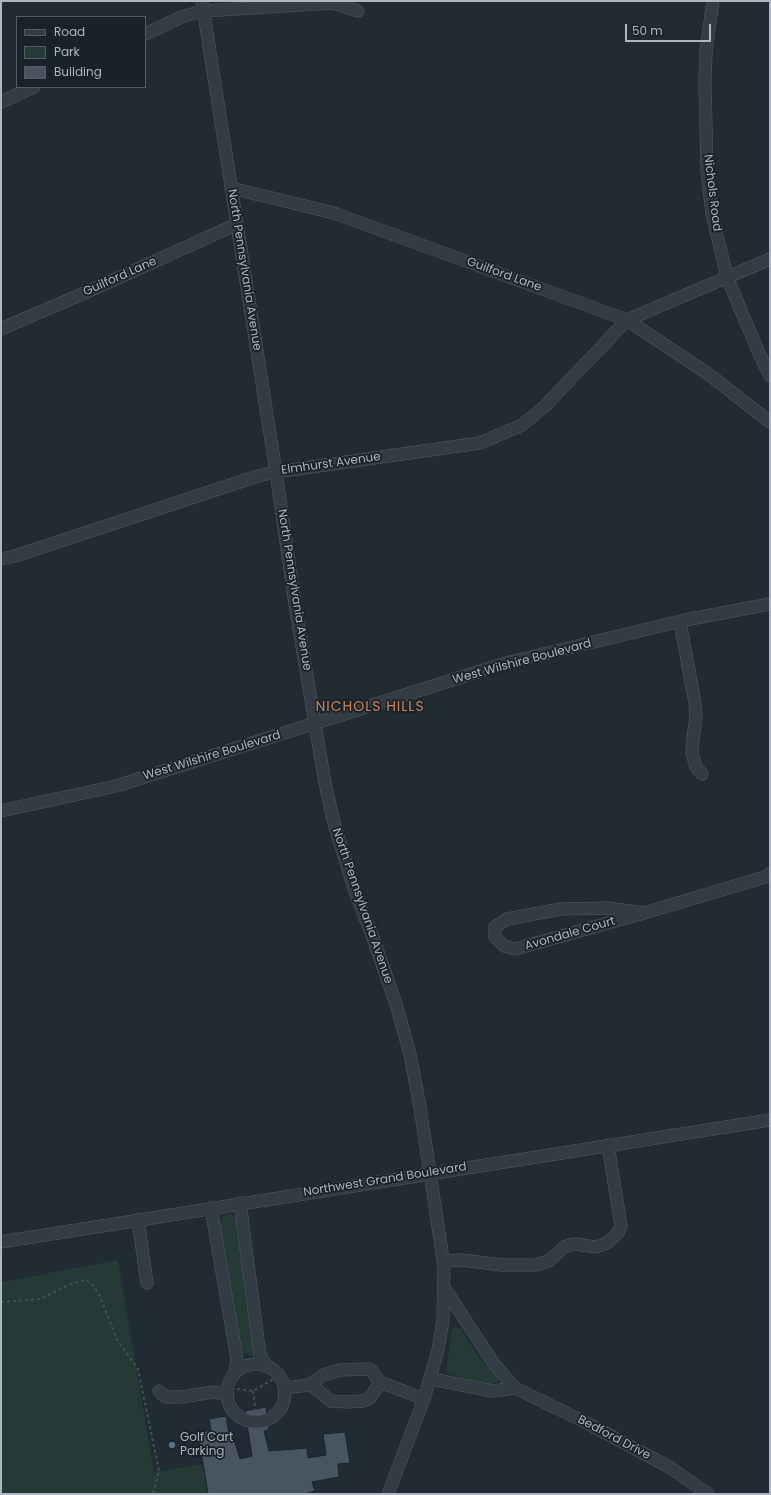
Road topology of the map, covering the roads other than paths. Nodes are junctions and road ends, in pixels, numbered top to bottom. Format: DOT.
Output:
graph roads {
  1 [pos="713,1"];
  2 [pos="203,6"];
  3 [pos="358,11"];
  4 [pos="146,34"];
  5 [pos="32,88"];
  6 [pos="1,102"];
  7 [pos="231,188"];
  8 [pos="237,224"];
  9 [pos="770,259"];
  10 [pos="727,277"];
  11 [pos="627,320"];
  12 [pos="1,329"];
  13 [pos="770,376"];
  14 [pos="770,422"];
  15 [pos="276,472"];
  16 [pos="1,559"];
  17 [pos="770,604"];
  18 [pos="680,622"];
  19 [pos="315,724"];
  20 [pos="702,774"];
  21 [pos="1,811"];
  22 [pos="770,873"];
  23 [pos="644,913"];
  24 [pos="770,1120"];
  25 [pos="608,1145"];
  26 [pos="430,1173"];
  27 [pos="240,1203"];
  28 [pos="211,1208"];
  29 [pos="138,1220"];
  30 [pos="1,1242"];
  31 [pos="443,1261"];
  32 [pos="147,1283"];
  33 [pos="445,1289"];
  34 [pos="266,1366"];
  35 [pos="235,1373"];
  36 [pos="431,1379"];
  37 [pos="380,1382"];
  38 [pos="309,1385"];
  39 [pos="284,1388"];
  40 [pos="515,1388"];
  41 [pos="159,1391"];
  42 [pos="227,1391"];
  43 [pos="424,1399"];
  44 [pos="388,1494"];
  45 [pos="708,1494"];
  1 -- 10 [label="street, Nichols Road"];
  2 -- 3 [label="street"];
  2 -- 4 [label="street"];
  2 -- 7 [label="street, North Pennsylvania Avenue"];
  5 -- 6 [label="street"];
  7 -- 8 [label="street, North Pennsylvania Avenue"];
  7 -- 11 [label="street, Guilford Lane"];
  8 -- 12 [label="street, Guilford Lane"];
  8 -- 15 [label="street, North Pennsylvania Avenue"];
  9 -- 10 [label="street"];
  10 -- 11 [label="street"];
  10 -- 13 [label="street, Nichols Road"];
  11 -- 14 [label="street"];
  11 -- 15 [label="street, Elmhurst Avenue"];
  15 -- 16 [label="street, Elmhurst Avenue"];
  15 -- 19 [label="street, North Pennsylvania Avenue"];
  17 -- 18 [label="street, West Wilshire Boulevard"];
  18 -- 19 [label="street, West Wilshire Boulevard"];
  18 -- 20 [label="street"];
  19 -- 21 [label="street, West Wilshire Boulevard"];
  19 -- 26 [label="street, North Pennsylvania Avenue"];
  22 -- 23 [label="street, Avondale Court"];
  23 -- 23 [label="street, Avondale Court"];
  24 -- 25 [label="street, Northwest Grand Boulevard"];
  25 -- 26 [label="street, Northwest Grand Boulevard"];
  25 -- 31 [label="street"];
  26 -- 27 [label="street, Northwest Grand Boulevard"];
  26 -- 31 [label="street, North Pennsylvania Avenue"];
  27 -- 28 [label="street, Northwest Grand Boulevard"];
  27 -- 34 [label="street"];
  28 -- 29 [label="street, Northwest Grand Boulevard"];
  28 -- 35 [label="street"];
  29 -- 30 [label="street, Northwest Grand Boulevard"];
  29 -- 32 [label="street"];
  31 -- 33 [label="street, North Pennsylvania Avenue"];
  33 -- 36 [label="street, North Pennsylvania Avenue"];
  33 -- 40 [label="street, Bedford Drive"];
  34 -- 35 [label="street"];
  34 -- 39 [label="street"];
  35 -- 42 [label="street"];
  36 -- 40 [label="street"];
  36 -- 43 [label="street, North Pennsylvania Avenue"];
  37 -- 38 [label="street"];
  37 -- 38 [label="street"];
  37 -- 43 [label="street"];
  38 -- 39 [label="street"];
  39 -- 42 [label="street"];
  40 -- 45 [label="street, Bedford Drive"];
  41 -- 42 [label="street"];
  43 -- 44 [label="street, North Pennsylvania Avenue"];
}
